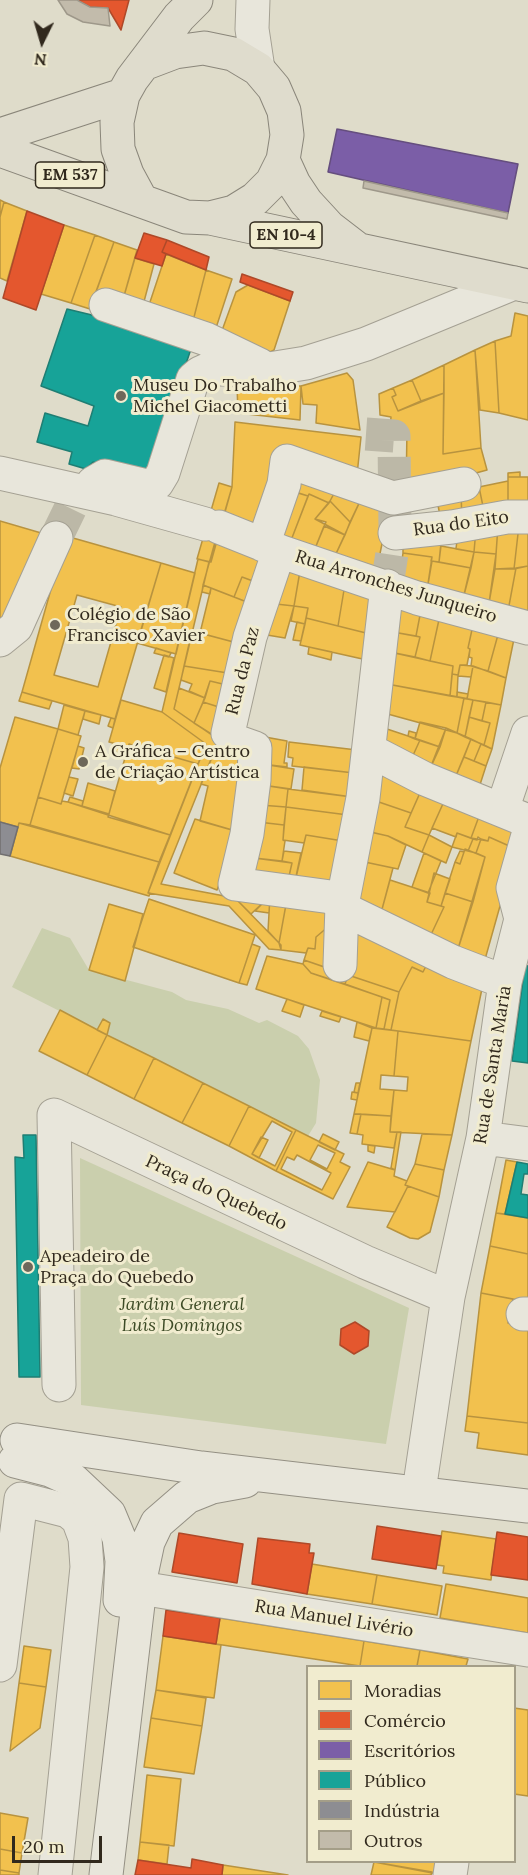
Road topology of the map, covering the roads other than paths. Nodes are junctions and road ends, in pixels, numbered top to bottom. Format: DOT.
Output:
graph roads {
  1 [pos="253,0"];
  2 [pos="184,6"];
  3 [pos="146,63"];
  4 [pos="258,69"];
  5 [pos="123,95"];
  6 [pos="0,135"];
  7 [pos="0,150"];
  8 [pos="283,160"];
  9 [pos="140,198"];
  10 [pos="210,218"];
  11 [pos="361,252"];
  12 [pos="521,284"];
  13 [pos="106,305"];
  14 [pos="269,369"];
  15 [pos="0,473"];
  16 [pos="93,483"];
  17 [pos="464,484"];
  18 [pos="528,517"];
  19 [pos="394,533"];
  20 [pos="56,538"];
  21 [pos="271,548"];
  22 [pos="387,586"];
  23 [pos="528,628"];
  24 [pos="0,640"];
  25 [pos="528,733"];
  26 [pos="369,750"];
  27 [pos="515,815"];
  28 [pos="528,835"];
  29 [pos="342,905"];
  30 [pos="524,920"];
  31 [pos="340,965"];
  32 [pos="505,982"];
  33 [pos="483,1138"];
  34 [pos="528,1144"];
  35 [pos="448,1297"];
  36 [pos="59,1385"];
  37 [pos="278,1477"];
  38 [pos="419,1491"];
  39 [pos="528,1506"];
  40 [pos="141,1579"];
  41 [pos="528,1650"];
  42 [pos="484,1654"];
  43 [pos="0,1665"];
  44 [pos="55,1875"];
  45 [pos="85,1875"];
  46 [pos="105,1875"];
  1 -- 4 [label="street"];
  2 -- 3 [label="main road"];
  3 -- 4 [label="main road"];
  3 -- 5 [label="main road"];
  4 -- 8 [label="main road"];
  5 -- 6 [label="main road"];
  5 -- 9 [label="main road"];
  7 -- 9 [label="main road, EM 537"];
  8 -- 10 [label="main road"];
  8 -- 11 [label="main road, EN 10-4"];
  9 -- 10 [label="main road"];
  10 -- 11 [label="main road, EN 10-4"];
  11 -- 12 [label="main road, EN 10-4"];
  12 -- 14 [label="street"];
  13 -- 14 [label="street"];
  14 -- 16 [label="street"];
  15 -- 21 [label="street, Rua Arronches Junqueiro"];
  17 -- 21 [label="street"];
  18 -- 19 [label="street, Rua do Eito"];
  20 -- 24 [label="street"];
  21 -- 22 [label="street, Rua Arronches Junqueiro"];
  21 -- 29 [label="street, Rua da Paz"];
  22 -- 23 [label="street, Rua Arronches Junqueiro"];
  22 -- 26 [label="street"];
  25 -- 27 [label="street"];
  26 -- 27 [label="street"];
  26 -- 29 [label="street"];
  28 -- 30 [label="street, Rua de Santa Maria"];
  29 -- 31 [label="street"];
  29 -- 32 [label="street"];
  30 -- 32 [label="street, Rua de Santa Maria"];
  32 -- 33 [label="street, Rua de Santa Maria"];
  33 -- 34 [label="street"];
  33 -- 35 [label="street, Rua de Santa Maria"];
  35 -- 36 [label="street, Praça do Quebedo"];
  35 -- 38 [label="street"];
  37 -- 38 [label="street"];
  37 -- 40 [label="street"];
  37 -- 45 [label="street"];
  38 -- 39 [label="street"];
  40 -- 42 [label="street, Rua Manuel Livério"];
  40 -- 46 [label="street"];
  41 -- 42 [label="street, Rua Manuel Livério"];
  43 -- 44 [label="street"];
}
